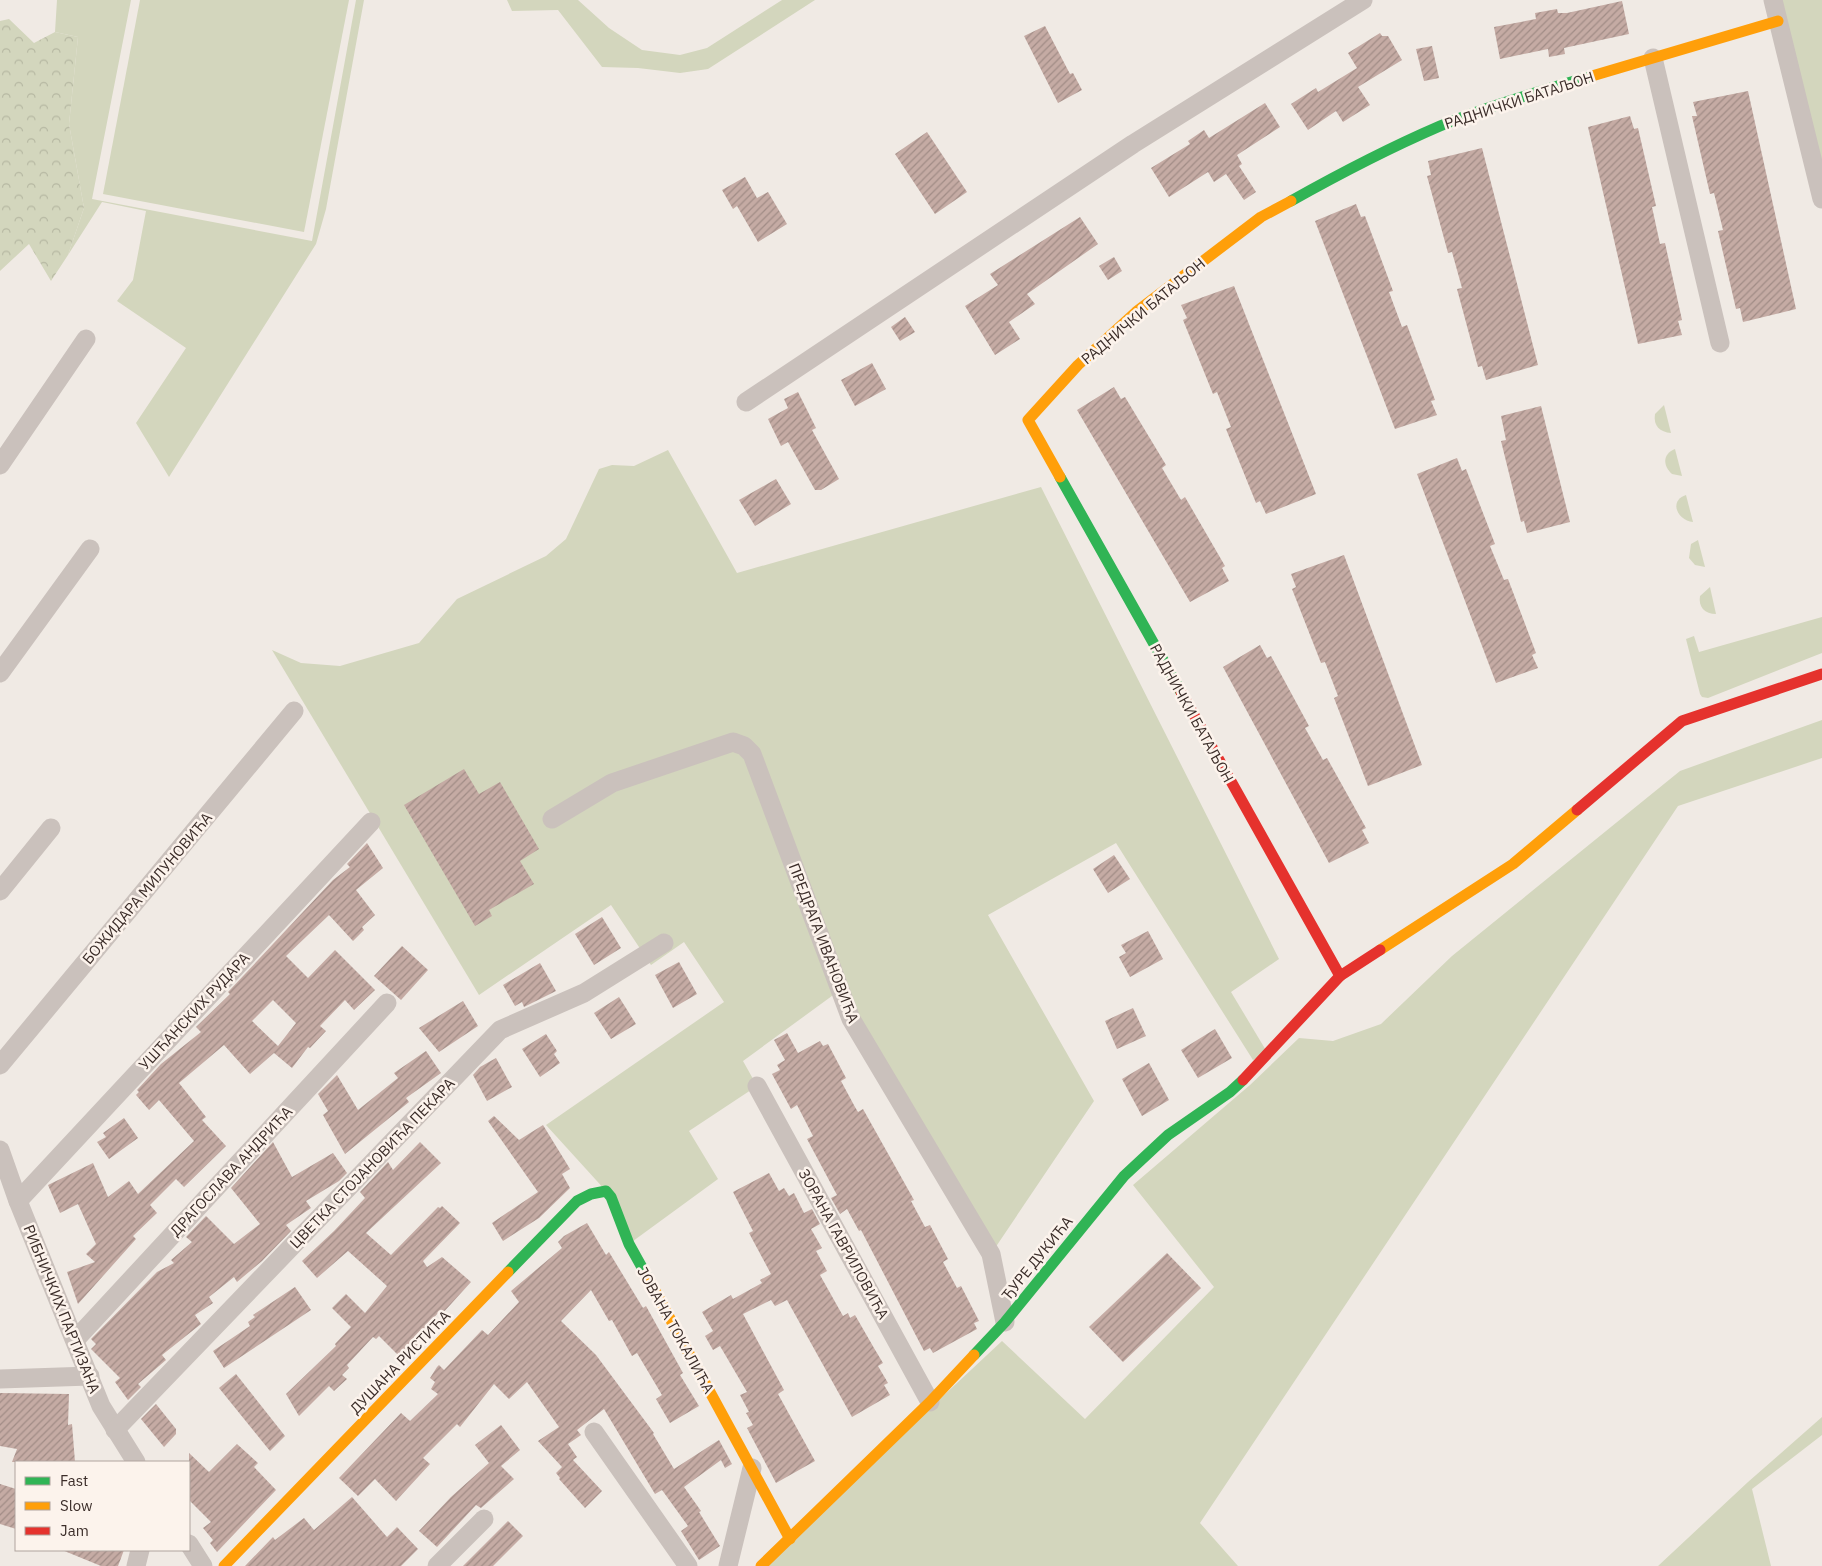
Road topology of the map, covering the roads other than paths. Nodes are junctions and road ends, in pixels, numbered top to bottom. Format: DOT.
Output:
graph roads {
  1 [pos="1363,0"];
  2 [pos="1773,0"];
  3 [pos="1778,21"];
  4 [pos="1653,58"];
  5 [pos="1822,199"];
  6 [pos="86,339"];
  7 [pos="1720,343"];
  8 [pos="746,402"];
  9 [pos="0,465"];
  10 [pos="90,549"];
  11 [pos="0,673"];
  12 [pos="1822,674"];
  13 [pos="294,711"];
  14 [pos="552,819"];
  15 [pos="371,822"];
  16 [pos="51,828"];
  17 [pos="0,891"];
  18 [pos="664,943"];
  19 [pos="1340,976"];
  20 [pos="387,1003"];
  21 [pos="0,1065"];
  22 [pos="757,1086"];
  23 [pos="0,1150"];
  24 [pos="10,1189"];
  25 [pos="606,1191"];
  26 [pos="1004,1322"];
  27 [pos="76,1339"];
  28 [pos="90,1376"];
  29 [pos="0,1379"];
  30 [pos="930,1402"];
  31 [pos="115,1430"];
  32 [pos="594,1432"];
  33 [pos="135,1461"];
  34 [pos="752,1468"];
  35 [pos="484,1519"];
  36 [pos="790,1539"];
  37 [pos="190,1546"];
  38 [pos="140,1551"];
  39 [pos="136,1566"];
  40 [pos="203,1566"];
  41 [pos="224,1566"];
  42 [pos="437,1566"];
  43 [pos="688,1566"];
  44 [pos="728,1566"];
  45 [pos="761,1566"];
  1 -- 8 [label="street"];
  2 -- 3 [label="street"];
  3 -- 4 [label="street, РАДНИЧКИ БАТАЉОН"];
  3 -- 5 [label="street"];
  4 -- 7 [label="street"];
  4 -- 19 [label="street, РАДНИЧКИ БАТАЉОН"];
  6 -- 9 [label="street"];
  10 -- 11 [label="street"];
  12 -- 19 [label="street, ЂУРЕ ДУКИЋА"];
  13 -- 21 [label="street, БОЖИДАРА МИЛУНОВИЋА"];
  14 -- 26 [label="street, ПРЕДРАГА ИВАНОВИЋА"];
  15 -- 24 [label="street, УШЋАНСКИХ РУДАРА"];
  16 -- 17 [label="street"];
  18 -- 31 [label="street, ЦВЕТКА СТОЈАНОВИЋА ПЕКАРА"];
  19 -- 26 [label="street, ЂУРЕ ДУКИЋА"];
  20 -- 27 [label="street, ДРАГОСЛАВА АНДРИЋА"];
  22 -- 30 [label="street, ЗОРАНА ГАВРИЛОВИЋА"];
  23 -- 24 [label="street, РИБНИЧКИХ ПАРТИЗАНА"];
  24 -- 27 [label="street, РИБНИЧКИХ ПАРТИЗАНА"];
  25 -- 34 [label="street, ЈОВАНА ТОКАЛИЋА"];
  25 -- 41 [label="street, ДУШАНА РИСТИЋА"];
  26 -- 30 [label="street, ЂУРЕ ДУКИЋА"];
  27 -- 28 [label="street, РИБНИЧКИХ ПАРТИЗАНА"];
  28 -- 29 [label="street"];
  28 -- 31 [label="street, РИБНИЧКИХ ПАРТИЗАНА"];
  30 -- 36 [label="street, ЂУРЕ ДУКИЋА"];
  31 -- 33 [label="street, РИБНИЧКИХ ПАРТИЗАНА"];
  32 -- 43 [label="street"];
  34 -- 36 [label="street, ЈОВАНА ТОКАЛИЋА"];
  34 -- 44 [label="street"];
  35 -- 42 [label="street"];
  36 -- 45 [label="street, ЂУРЕ ДУКИЋА"];
  37 -- 40 [label="street"];
  38 -- 39 [label="street"];
}
